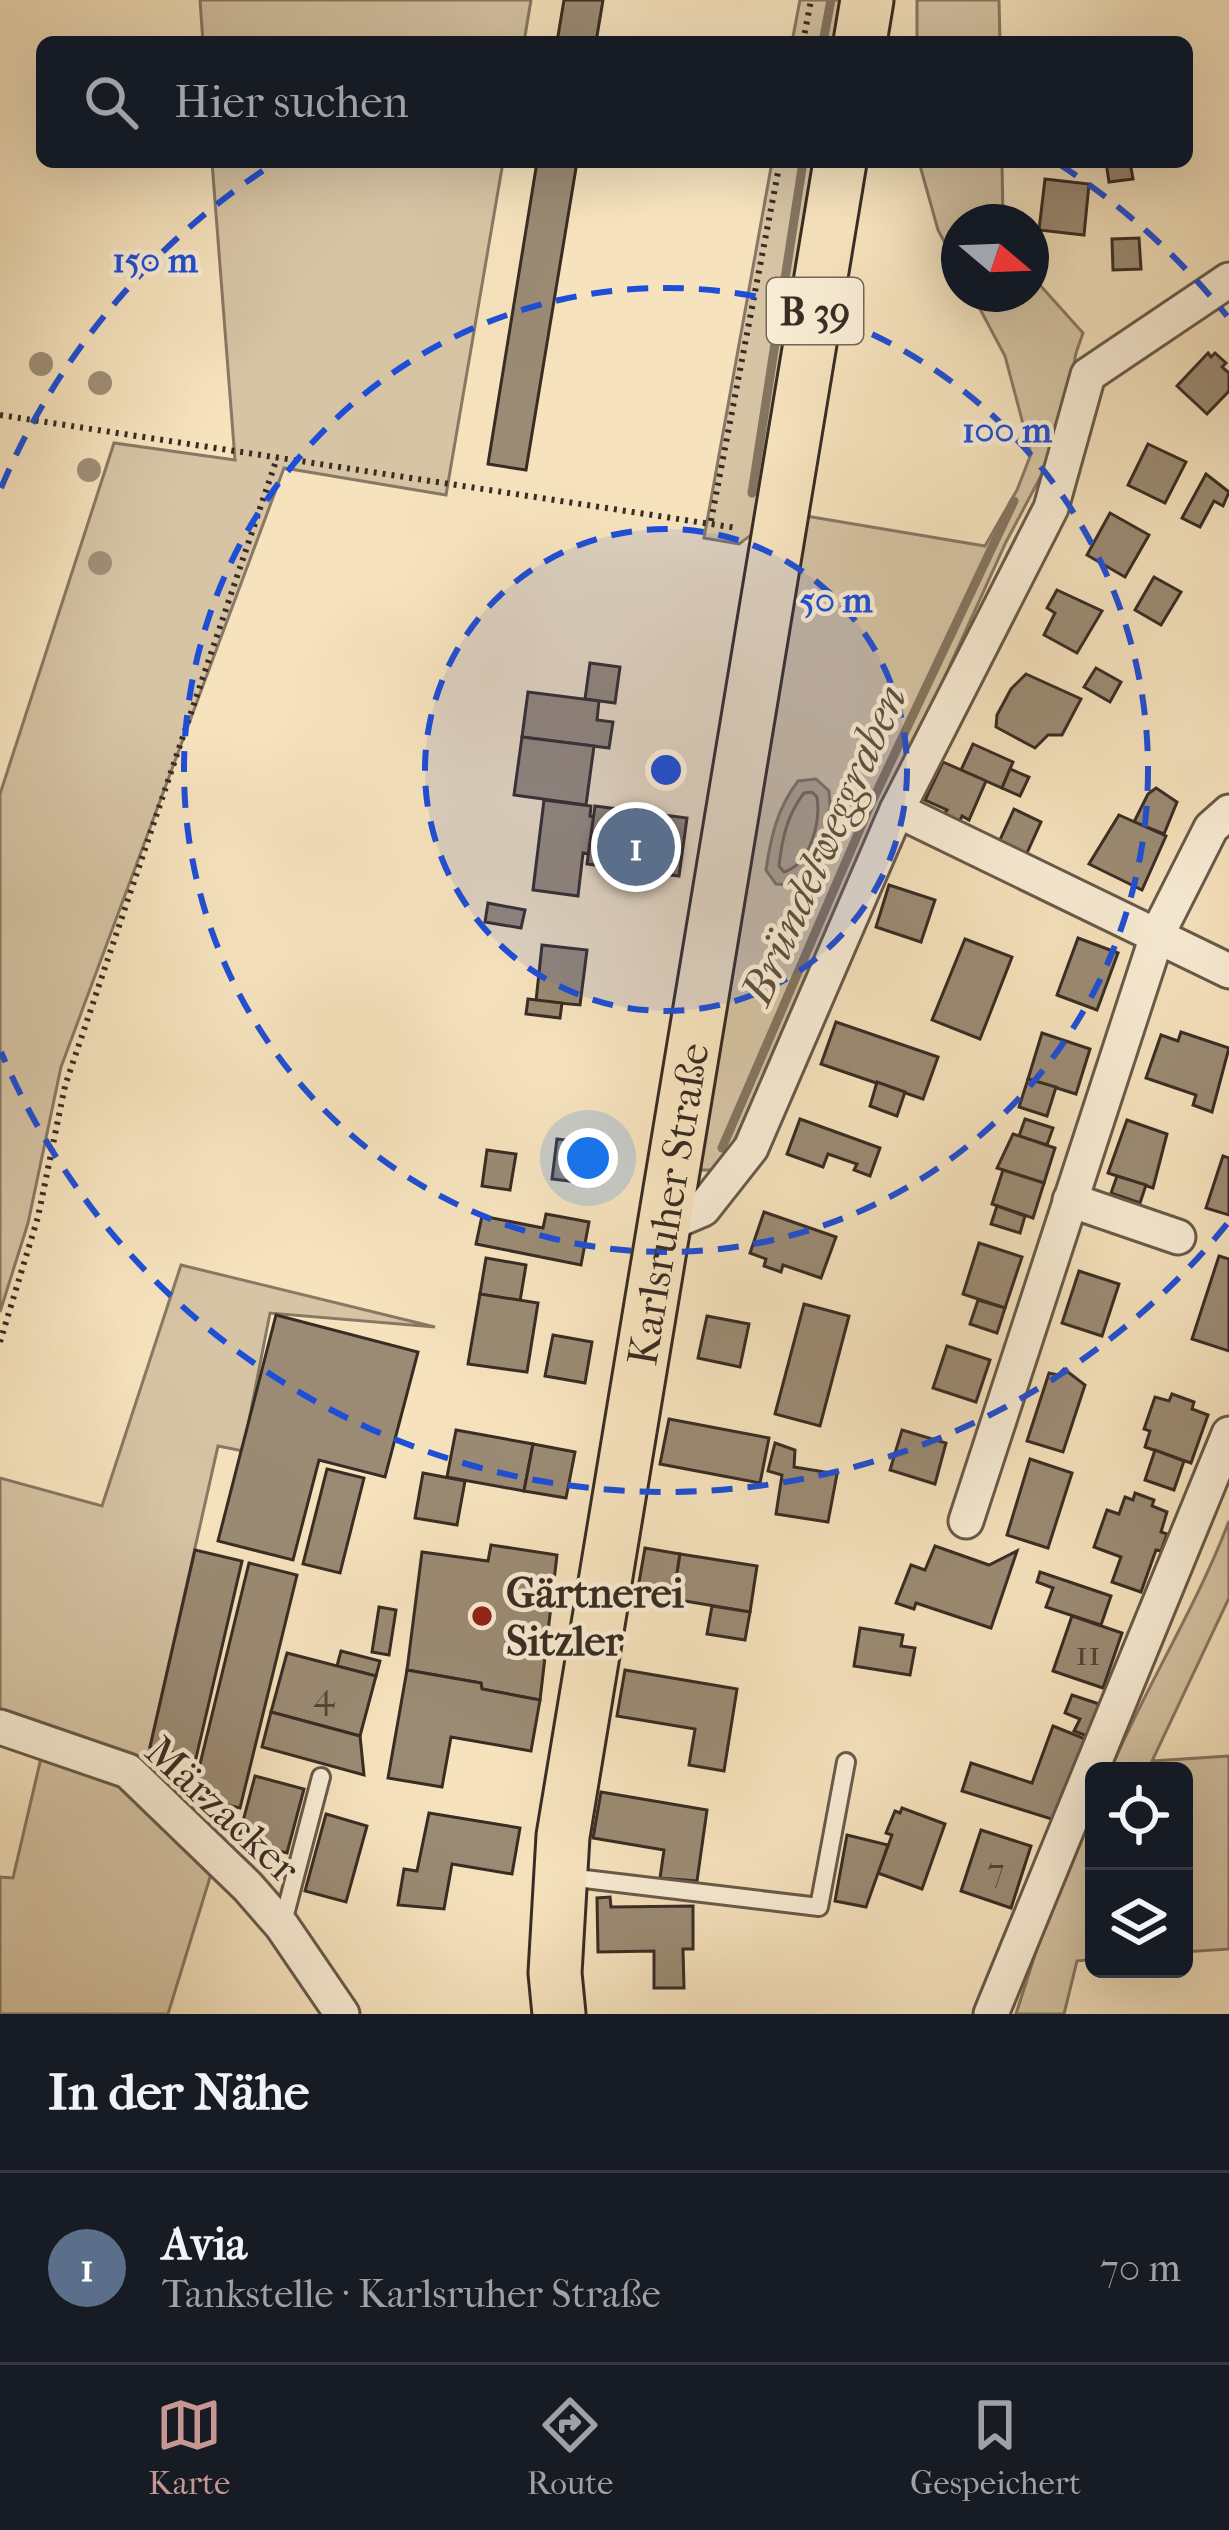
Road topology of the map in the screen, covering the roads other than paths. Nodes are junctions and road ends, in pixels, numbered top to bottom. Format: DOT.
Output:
graph roads {
  1 [pos="867,0"];
  2 [pos="861,36"];
  3 [pos="839,168"];
  4 [pos="1221,297"];
  5 [pos="897,810"];
  6 [pos="1229,812"];
  7 [pos="1158,933"];
  8 [pos="1229,971"];
  9 [pos="1070,1200"];
  10 [pos="662,1226"];
  11 [pos="1178,1237"];
  12 [pos="1229,1434"];
  13 [pos="966,1521"];
  14 [pos="0,1727"];
  15 [pos="846,1762"];
  16 [pos="321,1777"];
  17 [pos="561,1876"];
  18 [pos="282,1926"];
  19 [pos="342,2014"];
  20 [pos="559,2014"];
  21 [pos="991,2014"];
  1 -- 2 [label="main road"];
  3 -- 10 [label="main road, Karlsruher Straße / B 39"];
  4 -- 5 [label="street"];
  5 -- 7 [label="street"];
  5 -- 10 [label="street"];
  6 -- 7 [label="street"];
  7 -- 8 [label="street"];
  7 -- 9 [label="street"];
  9 -- 11 [label="street"];
  9 -- 13 [label="street"];
  10 -- 17 [label="main road, Karlsruher Straße / B 39"];
  12 -- 21 [label="street"];
  14 -- 18 [label="street, Märzacker"];
  15 -- 17 [label="lane"];
  16 -- 18 [label="lane"];
  17 -- 20 [label="main road, Karlsruher Straße / B 39"];
  18 -- 19 [label="street, Märzacker"];
}
